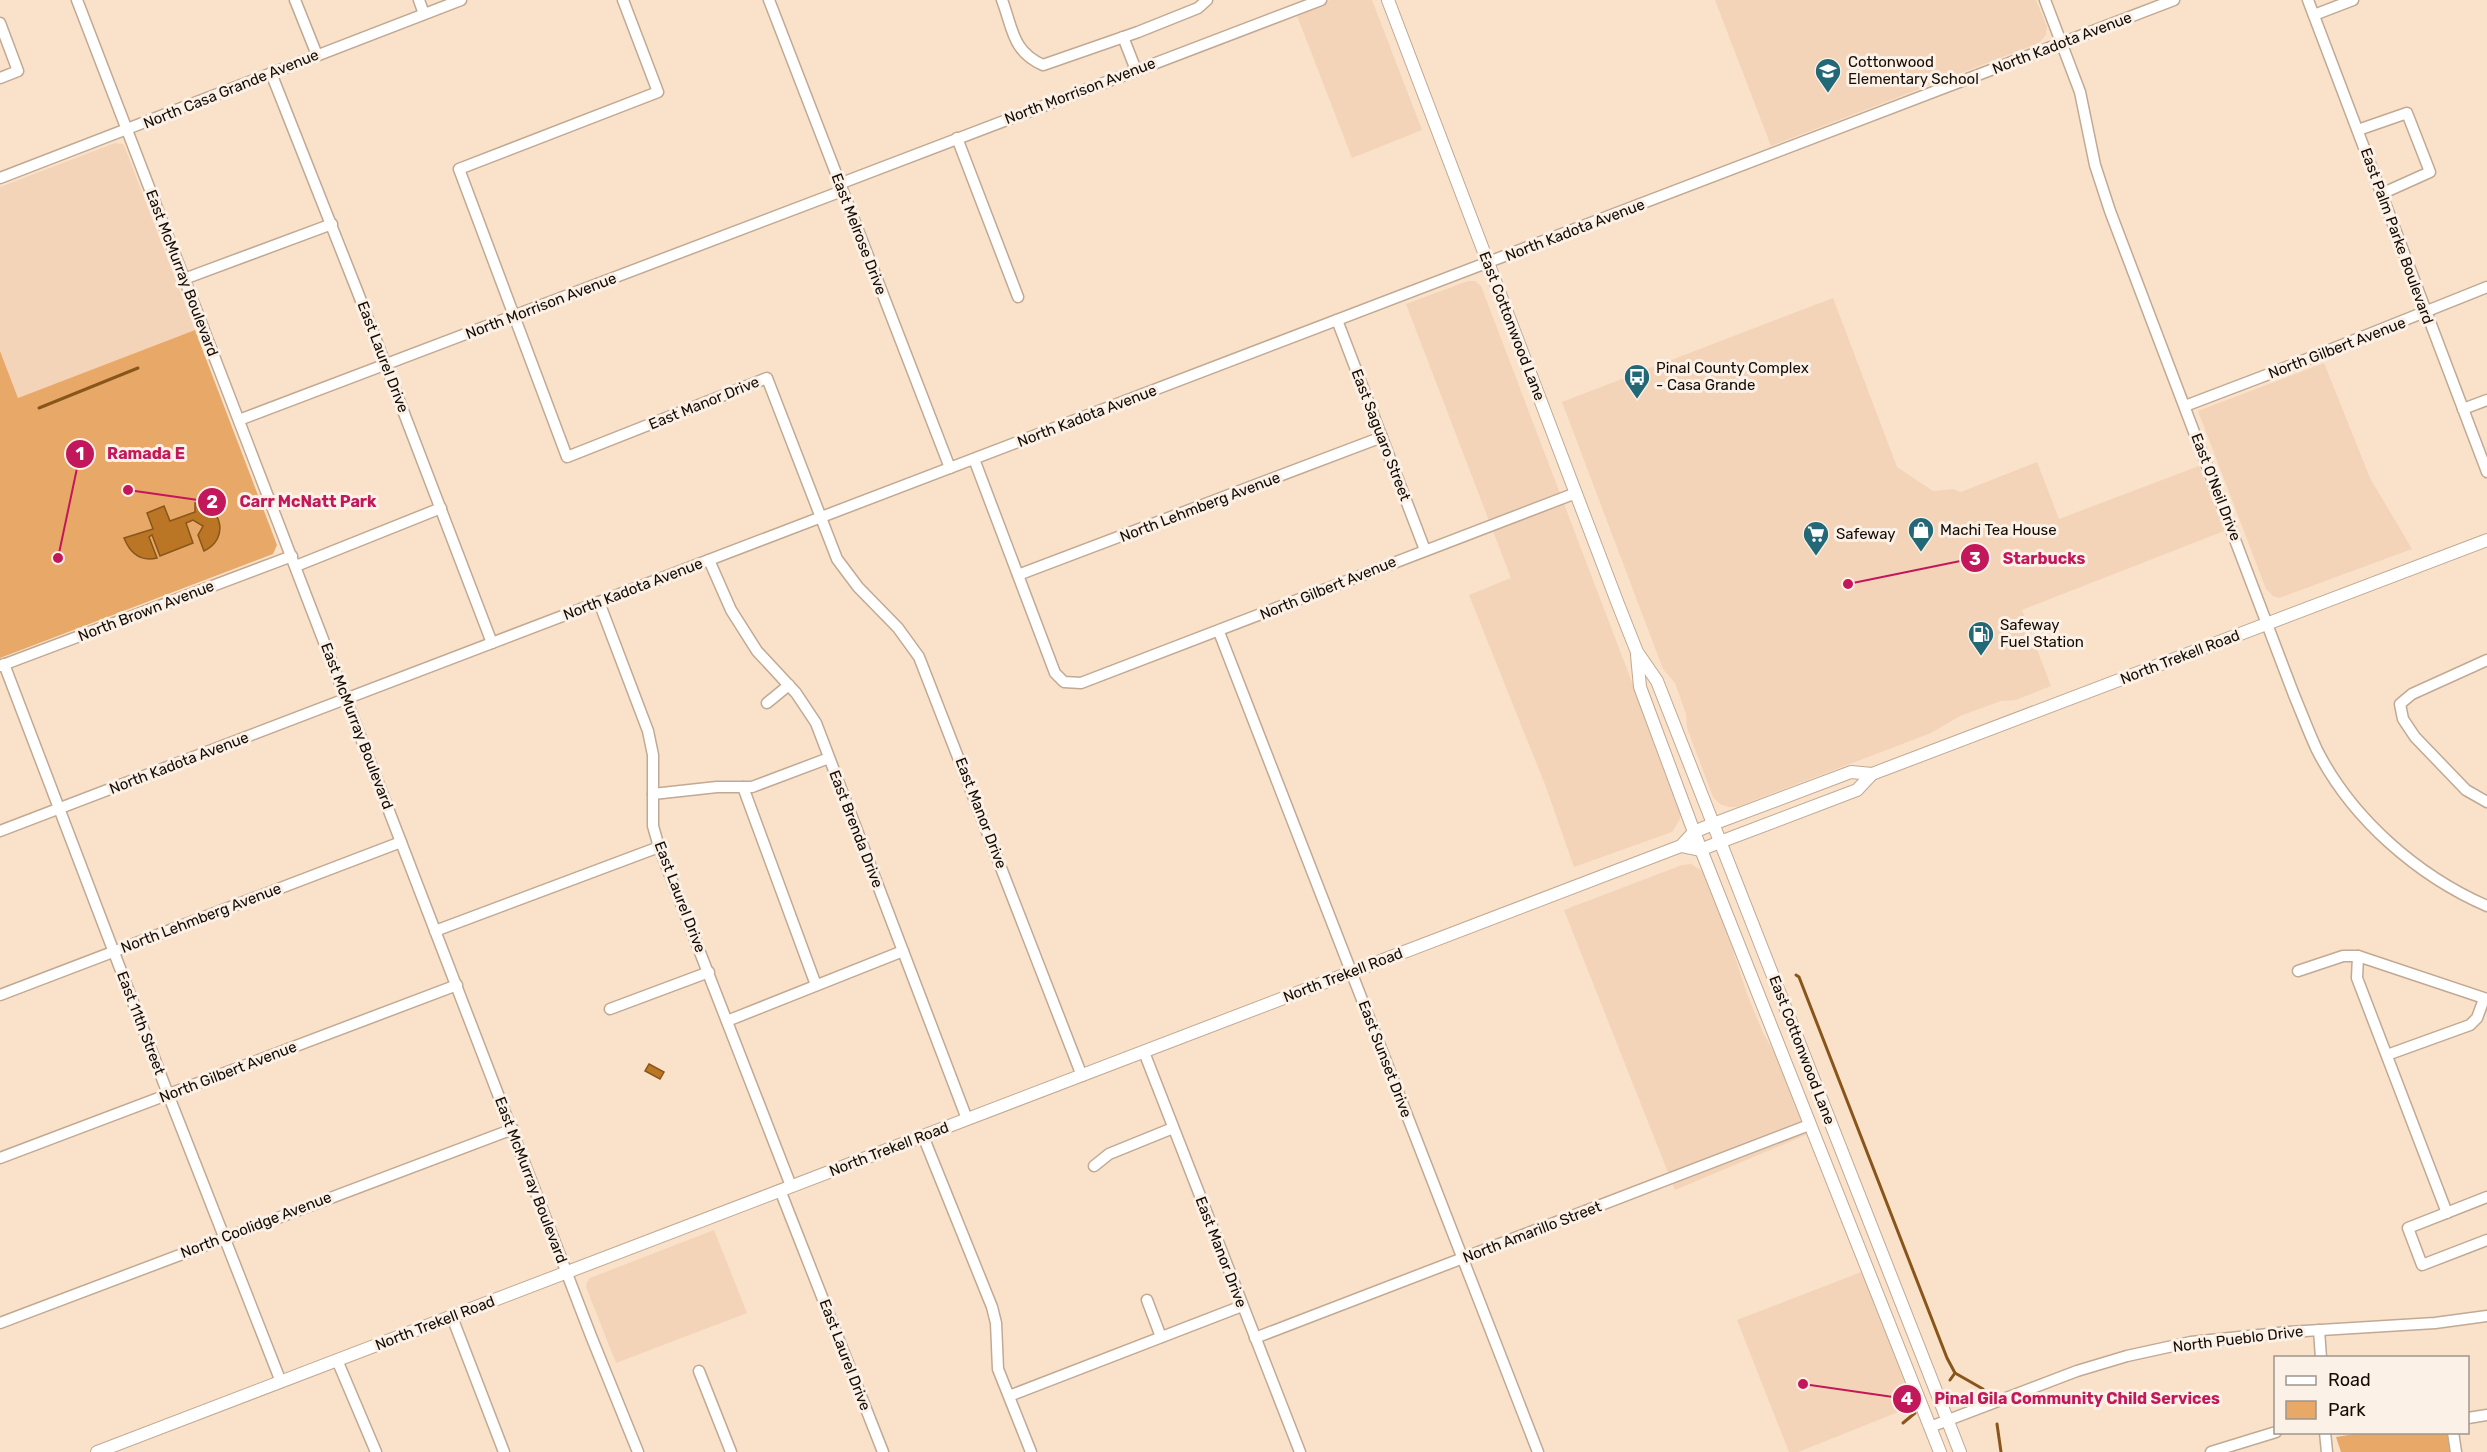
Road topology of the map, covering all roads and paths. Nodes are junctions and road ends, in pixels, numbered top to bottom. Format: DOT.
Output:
graph roads {
  1 [pos="77,0"];
  2 [pos="295,0"];
  3 [pos="419,0"];
  4 [pos="461,0"];
  5 [pos="623,0"];
  6 [pos="769,0"];
  7 [pos="1002,0"];
  8 [pos="1207,0"];
  9 [pos="1321,0"];
  10 [pos="1388,0"];
  11 [pos="2045,0"];
  12 [pos="2175,0"];
  13 [pos="2308,0"];
  14 [pos="2353,0"];
  15 [pos="424,14"];
  16 [pos="2314,15"];
  17 [pos="0,23"];
  18 [pos="1123,36"];
  19 [pos="2061,43"];
  20 [pos="317,55"];
  21 [pos="1136,70"];
  22 [pos="272,73"];
  23 [pos="0,78"];
  24 [pos="127,130"];
  25 [pos="2358,130"];
  26 [pos="957,138"];
  27 [pos="0,178"];
  28 [pos="841,188"];
  29 [pos="2381,194"];
  30 [pos="332,224"];
  31 [pos="1488,263"];
  32 [pos="184,279"];
  33 [pos="2487,287"];
  34 [pos="1018,297"];
  35 [pos="2425,313"];
  36 [pos="514,316"];
  37 [pos="1338,320"];
  38 [pos="386,365"];
  39 [pos="2487,400"];
  40 [pos="2185,406"];
  41 [pos="2463,409"];
  42 [pos="239,420"];
  43 [pos="1382,438"];
  44 [pos="974,459"];
  45 [pos="950,468"];
  46 [pos="2487,472"];
  47 [pos="1576,493"];
  48 [pos="441,508"];
  49 [pos="820,518"];
  50 [pos="2487,540"];
  51 [pos="1425,550"];
  52 [pos="710,560"];
  53 [pos="294,561"];
  54 [pos="1018,576"];
  55 [pos="599,602"];
  56 [pos="2268,624"];
  57 [pos="1219,632"];
  58 [pos="492,643"];
  59 [pos="1637,652"];
  60 [pos="2487,660"];
  61 [pos="2,665"];
  62 [pos="789,685"];
  63 [pos="346,699"];
  64 [pos="767,703"];
  65 [pos="829,758"];
  66 [pos="1872,774"];
  67 [pos="743,787"];
  68 [pos="653,794"];
  69 [pos="2487,802"];
  70 [pos="60,808"];
  71 [pos="1713,824"];
  72 [pos="0,831"];
  73 [pos="1694,832"];
  74 [pos="401,842"];
  75 [pos="1720,842"];
  76 [pos="1681,846"];
  77 [pos="659,847"];
  78 [pos="1700,850"];
  79 [pos="2487,906"];
  80 [pos="435,931"];
  81 [pos="114,951"];
  82 [pos="903,951"];
  83 [pos="2358,956"];
  84 [pos="2298,971"];
  85 [pos="709,972"];
  86 [pos="1351,972"];
  87 [pos="457,985"];
  88 [pos="816,985"];
  89 [pos="0,995"];
  90 [pos="2486,999"];
  91 [pos="610,1009"];
  92 [pos="727,1021"];
  93 [pos="1799,1043"];
  94 [pos="1780,1050"];
  95 [pos="1144,1052"];
  96 [pos="2387,1055"];
  97 [pos="1082,1076"];
  98 [pos="168,1094"];
  99 [pos="967,1119"];
  100 [pos="1809,1125"];
  101 [pos="1173,1128"];
  102 [pos="513,1129"];
  103 [pos="923,1136"];
  104 [pos="0,1158"];
  105 [pos="1094,1166"];
  106 [pos="786,1188"];
  107 [pos="2487,1197"];
  108 [pos="2447,1213"];
  109 [pos="224,1237"];
  110 [pos="2487,1240"];
  111 [pos="1462,1260"];
  112 [pos="567,1272"];
  113 [pos="1147,1300"];
  114 [pos="1242,1306"];
  115 [pos="2487,1316"];
  116 [pos="452,1317"];
  117 [pos="0,1323"];
  118 [pos="2319,1330"];
  119 [pos="1161,1337"];
  120 [pos="1255,1338"];
  121 [pos="2321,1356"];
  122 [pos="337,1360"];
  123 [pos="699,1371"];
  124 [pos="281,1382"];
  125 [pos="1008,1396"];
  126 [pos="2487,1415"];
  127 [pos="2469,1418"];
  128 [pos="1948,1421"];
  129 [pos="1930,1427"];
  130 [pos="2274,1433"];
  131 [pos="2325,1434"];
  132 [pos="2453,1434"];
  133 [pos="104,1451"];
  134 [pos="376,1452"];
  135 [pos="504,1452"];
  136 [pos="638,1452"];
  137 [pos="731,1452"];
  138 [pos="883,1452"];
  139 [pos="1031,1452"];
  140 [pos="1300,1452"];
  141 [pos="1538,1452"];
  142 [pos="1940,1452"];
  143 [pos="1960,1452"];
  144 [pos="2211,1452"];
  145 [pos="2327,1452"];
  146 [pos="2456,1452"];
  1 -- 24 [label="street, East McMurray Boulevard"];
  2 -- 20 [label="street"];
  3 -- 15 [label="street"];
  4 -- 15 [label="street, North Casa Grande Avenue"];
  5 -- 36 [label="street, East Manor Drive"];
  6 -- 28 [label="street, East Melrose Drive"];
  7 -- 18 [label="street"];
  8 -- 18 [label="street"];
  9 -- 21 [label="street, North Morrison Avenue"];
  10 -- 31 [label="main road, East Cottonwood Lane"];
  11 -- 19 [label="street, East O'Neil Drive"];
  12 -- 19 [label="street, North Kadota Avenue"];
  13 -- 16 [label="street, East Palm Parke Boulevard"];
  14 -- 16 [label="street"];
  15 -- 20 [label="street, North Casa Grande Avenue"];
  16 -- 25 [label="street, East Palm Parke Boulevard"];
  17 -- 23 [label="street"];
  18 -- 21 [label="street"];
  19 -- 31 [label="street, North Kadota Avenue"];
  19 -- 40 [label="street, East O'Neil Drive"];
  20 -- 22 [label="street, North Casa Grande Avenue"];
  21 -- 26 [label="street, North Morrison Avenue"];
  22 -- 24 [label="street, North Casa Grande Avenue"];
  22 -- 30 [label="street, East Laurel Drive"];
  24 -- 27 [label="street, North Casa Grande Avenue"];
  24 -- 32 [label="street, East McMurray Boulevard"];
  25 -- 29 [label="street, East Palm Parke Boulevard"];
  25 -- 29 [label="street"];
  26 -- 28 [label="street, North Morrison Avenue"];
  26 -- 34 [label="street"];
  28 -- 36 [label="street, North Morrison Avenue"];
  28 -- 45 [label="street, East Melrose Drive"];
  29 -- 35 [label="street, East Palm Parke Boulevard"];
  30 -- 32 [label="street"];
  30 -- 38 [label="street, East Laurel Drive"];
  31 -- 37 [label="street, North Kadota Avenue"];
  31 -- 47 [label="main road, East Cottonwood Lane"];
  32 -- 42 [label="street, East McMurray Boulevard"];
  33 -- 35 [label="street, North Gilbert Avenue"];
  35 -- 40 [label="street, North Gilbert Avenue"];
  35 -- 41 [label="street, East Palm Parke Boulevard"];
  36 -- 38 [label="street, North Morrison Avenue"];
  36 -- 49 [label="street, East Manor Drive"];
  37 -- 43 [label="street, East Saguaro Street"];
  37 -- 44 [label="street, North Kadota Avenue"];
  38 -- 42 [label="street, North Morrison Avenue"];
  38 -- 48 [label="street, East Laurel Drive"];
  39 -- 41 [label="street"];
  40 -- 56 [label="street, East O'Neil Drive"];
  41 -- 46 [label="street, East Palm Parke Boulevard"];
  42 -- 53 [label="street, East McMurray Boulevard"];
  43 -- 51 [label="street, East Saguaro Street"];
  43 -- 54 [label="street, North Lehmberg Avenue"];
  44 -- 45 [label="street, North Kadota Avenue"];
  44 -- 54 [label="street"];
  45 -- 49 [label="street, North Kadota Avenue"];
  47 -- 51 [label="street, North Gilbert Avenue"];
  47 -- 59 [label="main road, East Cottonwood Lane"];
  48 -- 53 [label="street, North Brown Avenue"];
  48 -- 58 [label="street, East Laurel Drive"];
  49 -- 52 [label="street, North Kadota Avenue"];
  49 -- 97 [label="street, East Manor Drive"];
  50 -- 56 [label="main road, North Trekell Road"];
  51 -- 57 [label="street, North Gilbert Avenue"];
  52 -- 55 [label="street, North Kadota Avenue"];
  52 -- 62 [label="street, East Brenda Drive"];
  53 -- 61 [label="street, North Brown Avenue"];
  53 -- 63 [label="street, East McMurray Boulevard"];
  54 -- 57 [label="street, North Gilbert Avenue"];
  55 -- 58 [label="street, North Kadota Avenue"];
  55 -- 68 [label="street, East Laurel Drive"];
  56 -- 66 [label="main road, North Trekell Road"];
  56 -- 79 [label="street, East O'Neil Drive"];
  57 -- 86 [label="street, East Sunset Drive"];
  58 -- 63 [label="street, North Kadota Avenue"];
  59 -- 71 [label="main road, East Cottonwood Lane"];
  59 -- 73 [label="main road, East Cottonwood Lane"];
  60 -- 69 [label="street"];
  61 -- 70 [label="street, East 11th Street"];
  62 -- 64 [label="street"];
  62 -- 65 [label="street, East Brenda Drive"];
  63 -- 70 [label="street, North Kadota Avenue"];
  63 -- 74 [label="street, East McMurray Boulevard"];
  65 -- 67 [label="street"];
  65 -- 82 [label="street, East Brenda Drive"];
  66 -- 71 [label="main road, North Trekell Road"];
  66 -- 75 [label="main road, North Trekell Road"];
  67 -- 68 [label="street"];
  67 -- 88 [label="street"];
  68 -- 77 [label="street, East Laurel Drive"];
  70 -- 72 [label="street, North Kadota Avenue"];
  70 -- 81 [label="street, East 11th Street"];
  71 -- 73 [label="main road, North Trekell Road"];
  71 -- 75 [label="main road, East Cottonwood Lane"];
  73 -- 76 [label="main road, North Trekell Road"];
  73 -- 78 [label="main road, East Cottonwood Lane"];
  74 -- 80 [label="street, East McMurray Boulevard"];
  74 -- 81 [label="street, North Lehmberg Avenue"];
  75 -- 78 [label="main road, North Trekell Road"];
  75 -- 93 [label="main road, East Cottonwood Lane"];
  76 -- 78 [label="main road"];
  76 -- 86 [label="main road, North Trekell Road"];
  77 -- 80 [label="street"];
  77 -- 85 [label="street, East Laurel Drive"];
  78 -- 94 [label="main road, East Cottonwood Lane"];
  80 -- 87 [label="street, East McMurray Boulevard"];
  81 -- 89 [label="street, North Lehmberg Avenue"];
  81 -- 98 [label="street, East 11th Street"];
  82 -- 88 [label="street"];
  82 -- 99 [label="street, East Brenda Drive"];
  83 -- 84 [label="street"];
  83 -- 90 [label="street"];
  83 -- 96 [label="street"];
  85 -- 91 [label="street"];
  85 -- 92 [label="street, East Laurel Drive"];
  86 -- 95 [label="main road, North Trekell Road"];
  86 -- 111 [label="street, East Sunset Drive"];
  87 -- 98 [label="street, North Gilbert Avenue"];
  87 -- 102 [label="street, East McMurray Boulevard"];
  88 -- 92 [label="street"];
  90 -- 96 [label="street"];
  92 -- 106 [label="street, East Laurel Drive"];
  93 -- 94 [label="main road"];
  93 -- 128 [label="main road, East Cottonwood Lane"];
  94 -- 100 [label="main road, East Cottonwood Lane"];
  95 -- 97 [label="main road, North Trekell Road"];
  95 -- 101 [label="street, East Manor Drive"];
  96 -- 108 [label="street"];
  97 -- 99 [label="main road, North Trekell Road"];
  98 -- 104 [label="street, North Gilbert Avenue"];
  98 -- 109 [label="street, East 11th Street"];
  99 -- 103 [label="main road, North Trekell Road"];
  100 -- 111 [label="street, North Amarillo Street"];
  100 -- 129 [label="main road, East Cottonwood Lane"];
  101 -- 105 [label="street"];
  101 -- 114 [label="street, East Manor Drive"];
  102 -- 109 [label="street, North Coolidge Avenue"];
  102 -- 112 [label="street, East McMurray Boulevard"];
  103 -- 106 [label="main road, North Trekell Road"];
  103 -- 125 [label="street"];
  106 -- 112 [label="main road, North Trekell Road"];
  106 -- 138 [label="street, East Laurel Drive"];
  107 -- 108 [label="street"];
  108 -- 110 [label="street"];
  109 -- 117 [label="street, North Coolidge Avenue"];
  109 -- 124 [label="street, East 11th Street"];
  111 -- 120 [label="street, North Amarillo Street"];
  111 -- 141 [label="street, East Sunset Drive"];
  112 -- 116 [label="main road, North Trekell Road"];
  112 -- 136 [label="street, East McMurray Boulevard"];
  113 -- 119 [label="street"];
  114 -- 119 [label="street"];
  114 -- 120 [label="street, East Manor Drive"];
  115 -- 118 [label="street, North Pueblo Drive"];
  116 -- 122 [label="main road, North Trekell Road"];
  116 -- 135 [label="street"];
  118 -- 121 [label="street"];
  118 -- 128 [label="street, North Pueblo Drive"];
  119 -- 125 [label="street"];
  120 -- 140 [label="street, East Manor Drive"];
  122 -- 124 [label="main road, North Trekell Road"];
  122 -- 134 [label="street"];
  123 -- 137 [label="street"];
  124 -- 133 [label="main road, North Trekell Road"];
  125 -- 139 [label="street"];
  126 -- 127 [label="street"];
  128 -- 129 [label="street, North Pueblo Drive"];
  128 -- 143 [label="main road, East Cottonwood Lane"];
  129 -- 142 [label="main road, East Cottonwood Lane"];
  130 -- 144 [label="street"];
  131 -- 145 [label="street"];
  132 -- 146 [label="street"];
}
